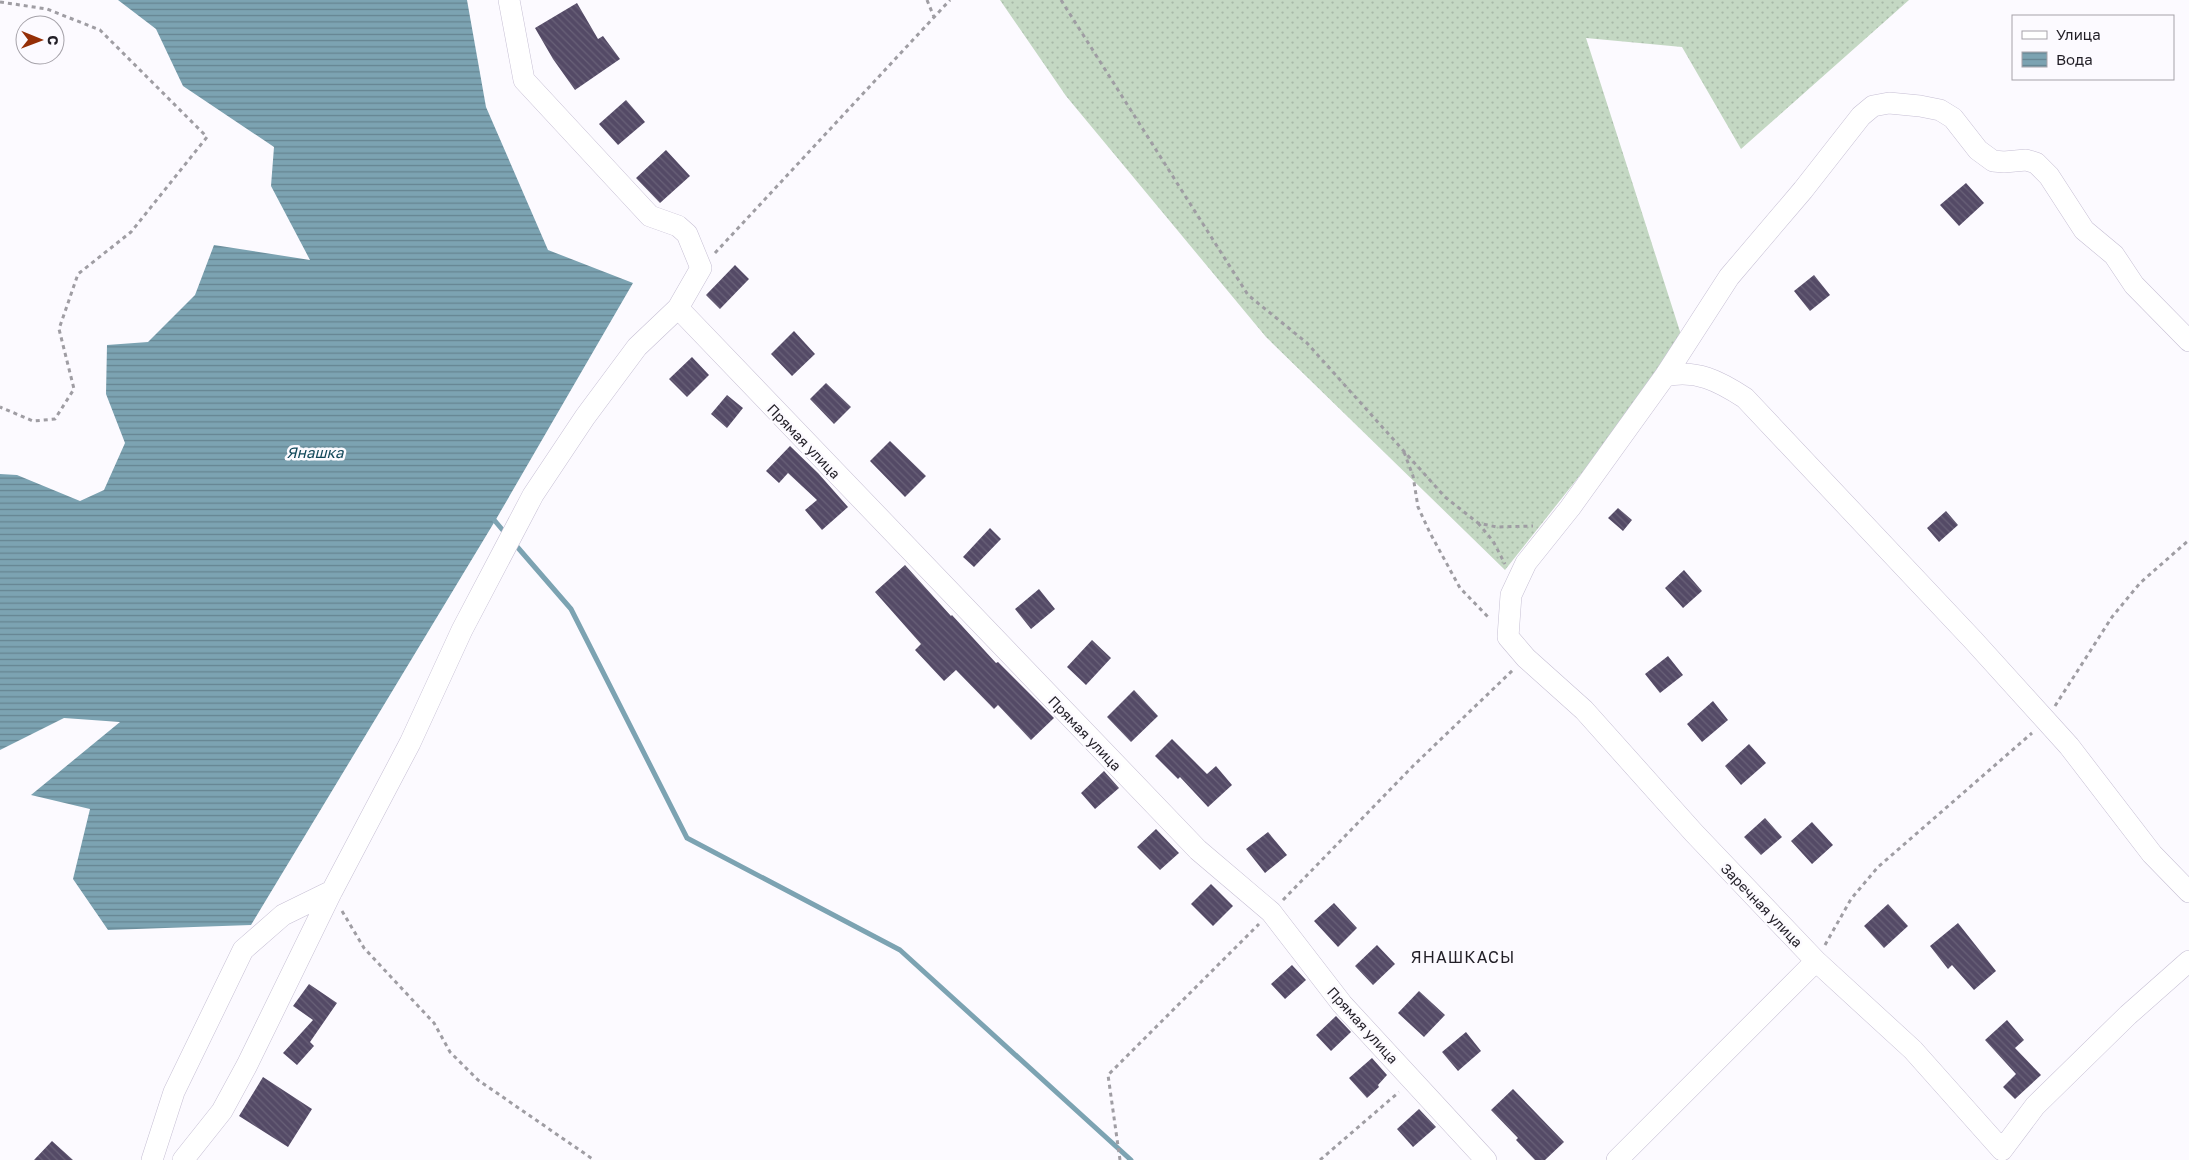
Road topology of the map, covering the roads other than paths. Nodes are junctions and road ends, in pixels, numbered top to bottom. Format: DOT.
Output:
graph roads {
  1 [pos="509,0"];
  2 [pos="678,308"];
  3 [pos="2189,340"];
  4 [pos="1665,376"];
  5 [pos="332,891"];
  6 [pos="2189,892"];
  7 [pos="1816,961"];
  8 [pos="2189,961"];
  9 [pos="152,1160"];
  10 [pos="183,1160"];
  11 [pos="1486,1160"];
  12 [pos="1617,1160"];
  1 -- 2 [label="street"];
  2 -- 5 [label="street"];
  2 -- 11 [label="street, Прямая улица"];
  3 -- 4 [label="street"];
  4 -- 6 [label="street"];
  4 -- 7 [label="street, Заречная улица"];
  5 -- 9 [label="street"];
  5 -- 10 [label="street"];
  7 -- 8 [label="street, Заречная улица"];
  7 -- 12 [label="street"];
}
